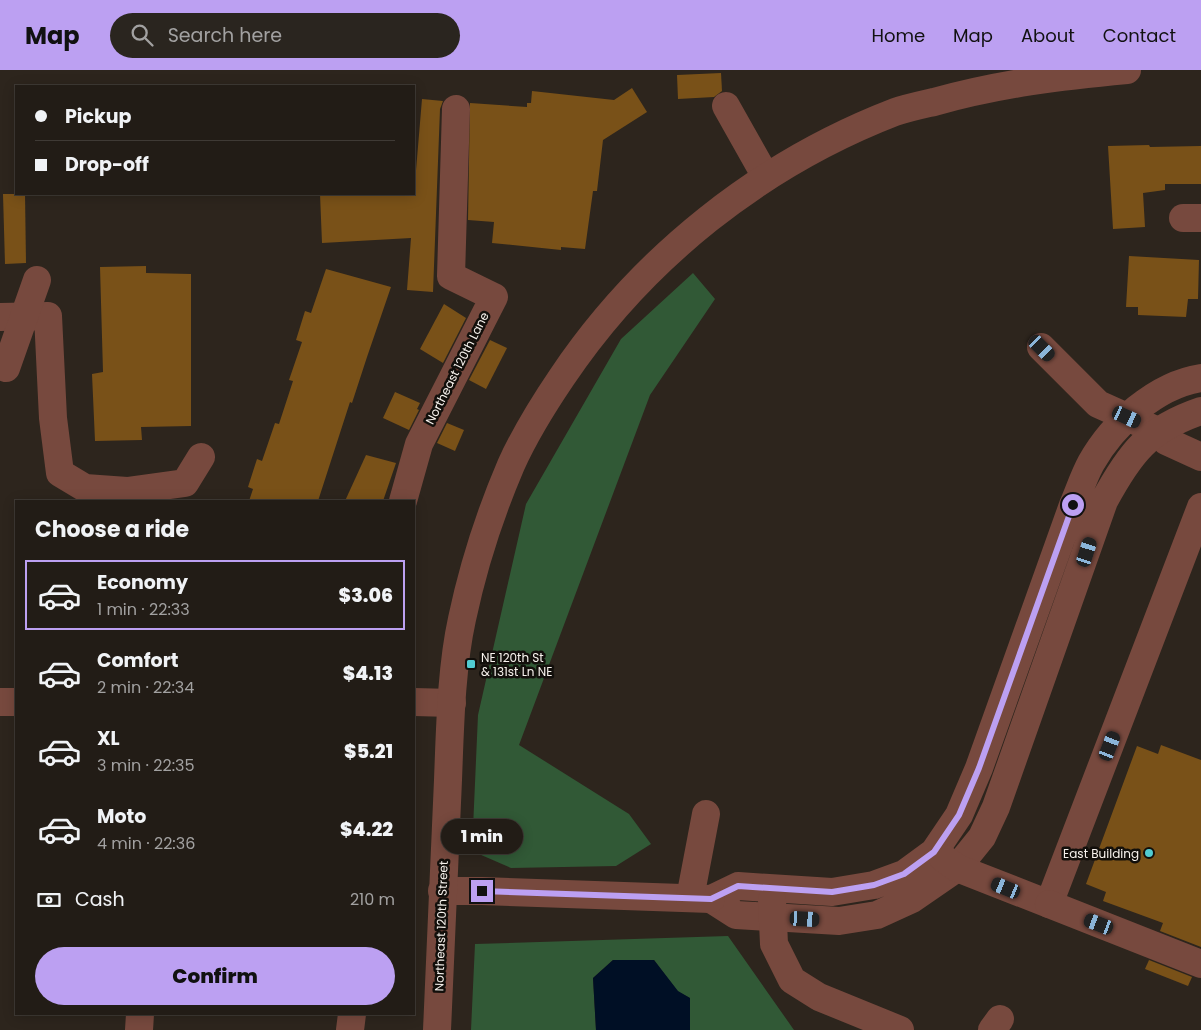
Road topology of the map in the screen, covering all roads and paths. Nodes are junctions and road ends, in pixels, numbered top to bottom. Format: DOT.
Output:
graph roads {
  1 [pos="1127,70"];
  2 [pos="726,106"];
  3 [pos="456,109"];
  4 [pos="766,177"];
  5 [pos="37,280"];
  6 [pos="24,317"];
  7 [pos="1042,348"];
  8 [pos="6,368"];
  9 [pos="1201,378"];
  10 [pos="1201,411"];
  11 [pos="1127,417"];
  12 [pos="1158,431"];
  13 [pos="201,457"];
  14 [pos="1201,457"];
  15 [pos="404,500"];
  16 [pos="1201,507"];
  17 [pos="0,702"];
  18 [pos="15,702"];
  19 [pos="415,702"];
  20 [pos="452,703"];
  21 [pos="706,814"];
  22 [pos="934,852"];
  23 [pos="957,868"];
  24 [pos="442,891"];
  25 [pos="700,899"];
  26 [pos="772,903"];
  27 [pos="1048,904"];
  28 [pos="1201,964"];
  29 [pos="140,1015"];
  30 [pos="352,1015"];
  31 [pos="139,1030"];
  32 [pos="350,1030"];
  33 [pos="437,1030"];
  34 [pos="900,1030"];
  1 -- 4 [label="street, Northeast 120th Street"];
  2 -- 4 [label="street"];
  3 -- 15 [label="street, Northeast 120th Lane"];
  4 -- 20 [label="street, Northeast 120th Street"];
  5 -- 6 [label="street"];
  6 -- 8 [label="street"];
  6 -- 13 [label="street"];
  7 -- 11 [label="street"];
  9 -- 11 [label="street"];
  10 -- 12 [label="street"];
  11 -- 12 [label="street"];
  11 -- 22 [label="street"];
  12 -- 14 [label="street"];
  12 -- 23 [label="street"];
  16 -- 27 [label="street"];
  17 -- 18 [label="street"];
  19 -- 20 [label="street"];
  20 -- 24 [label="street, Northeast 120th Street"];
  21 -- 25 [label="street"];
  22 -- 23 [label="street"];
  22 -- 26 [label="street"];
  23 -- 26 [label="street"];
  23 -- 27 [label="street"];
  24 -- 25 [label="street"];
  24 -- 33 [label="street, Northeast 120th Street"];
  25 -- 26 [label="street"];
  26 -- 34 [label="street"];
  27 -- 28 [label="street"];
  29 -- 31 [label="street"];
  30 -- 32 [label="street"];
}
